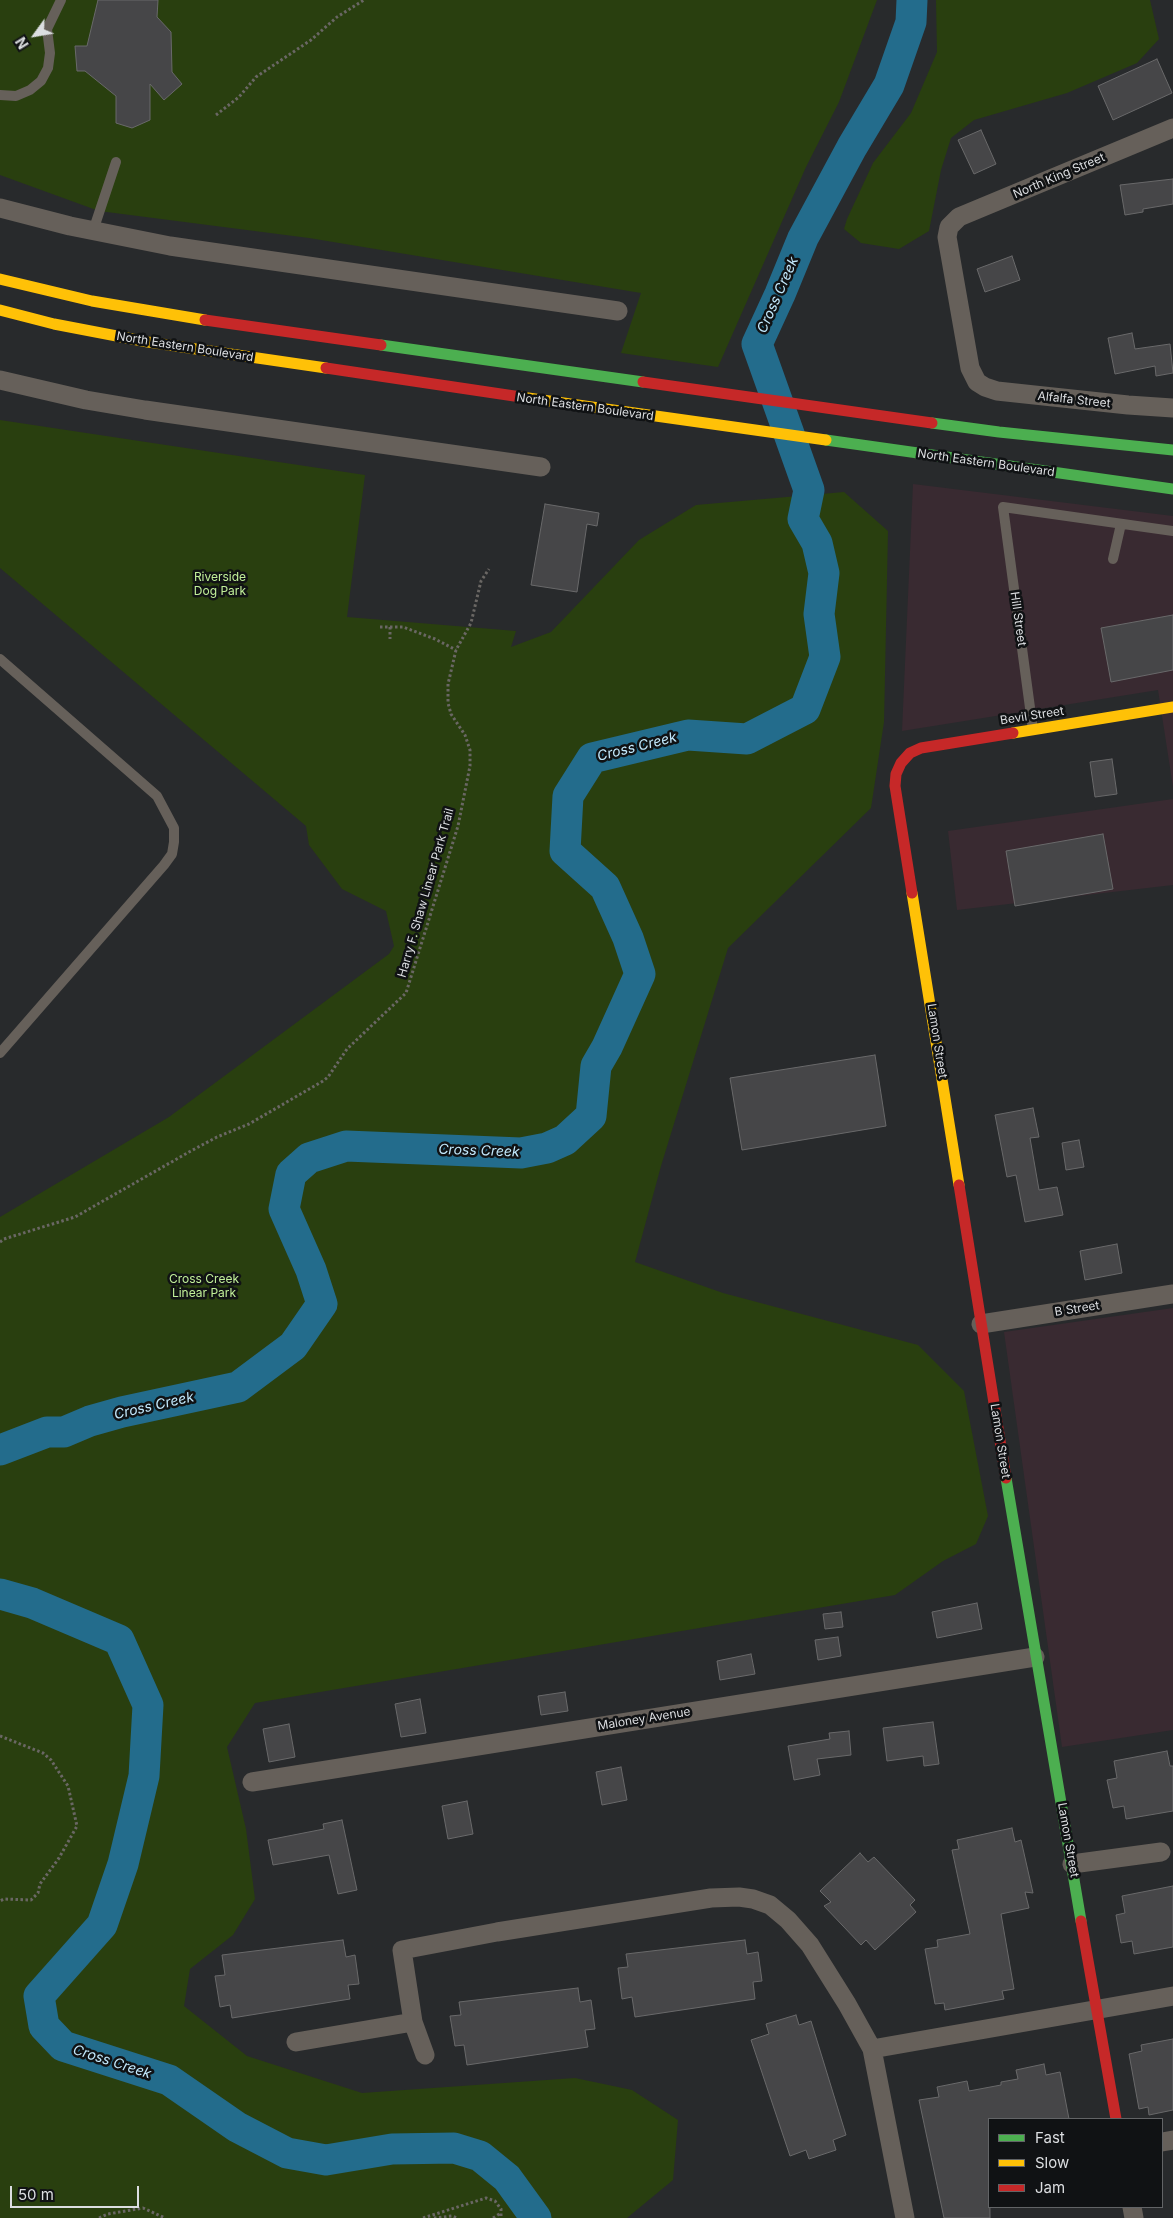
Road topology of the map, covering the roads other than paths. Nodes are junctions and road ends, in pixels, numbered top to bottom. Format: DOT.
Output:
graph roads {
  1 [pos="61,0"];
  2 [pos="0,96"];
  3 [pos="1173,128"];
  4 [pos="116,162"];
  5 [pos="0,208"];
  6 [pos="93,231"];
  7 [pos="0,279"];
  8 [pos="0,310"];
  9 [pos="618,310"];
  10 [pos="0,380"];
  11 [pos="977,382"];
  12 [pos="1173,408"];
  13 [pos="1173,450"];
  14 [pos="541,467"];
  15 [pos="1173,489"];
  16 [pos="1121,524"];
  17 [pos="1173,531"];
  18 [pos="1113,559"];
  19 [pos="0,659"];
  20 [pos="1173,707"];
  21 [pos="1033,730"];
  22 [pos="902,763"];
  23 [pos="0,1054"];
  24 [pos="1173,1294"];
  25 [pos="981,1324"];
  26 [pos="1035,1657"];
  27 [pos="252,1782"];
  28 [pos="1161,1852"];
  29 [pos="1072,1864"];
  30 [pos="1173,1996"];
  31 [pos="1097,2011"];
  32 [pos="413,2022"];
  33 [pos="296,2042"];
  34 [pos="872,2049"];
  35 [pos="425,2055"];
  36 [pos="1116,2118"];
  37 [pos="905,2218"];
  1 -- 2 [label="lane"];
  3 -- 11 [label="street, North King Street"];
  4 -- 6 [label="lane"];
  5 -- 6 [label="street"];
  6 -- 9 [label="street"];
  7 -- 13 [label="main road"];
  8 -- 15 [label="main road, North Eastern Boulevard"];
  10 -- 14 [label="street"];
  11 -- 12 [label="street, Alfalfa Street"];
  16 -- 17 [label="lane"];
  16 -- 18 [label="lane"];
  16 -- 21 [label="lane, Hill Street"];
  19 -- 23 [label="lane"];
  20 -- 21 [label="main road, Bevil Street"];
  21 -- 22 [label="main road, Bevil Street"];
  22 -- 25 [label="main road, Lamon Street"];
  24 -- 25 [label="street, B Street"];
  25 -- 26 [label="main road, Lamon Street"];
  26 -- 27 [label="street, Maloney Avenue"];
  26 -- 29 [label="main road, Lamon Street"];
  28 -- 29 [label="street"];
  29 -- 31 [label="main road, Lamon Street"];
  30 -- 31 [label="street"];
  31 -- 34 [label="street"];
  31 -- 36 [label="main road, Lamon Street"];
  32 -- 33 [label="street"];
  32 -- 34 [label="street"];
  32 -- 35 [label="street"];
  34 -- 37 [label="street"];
}
